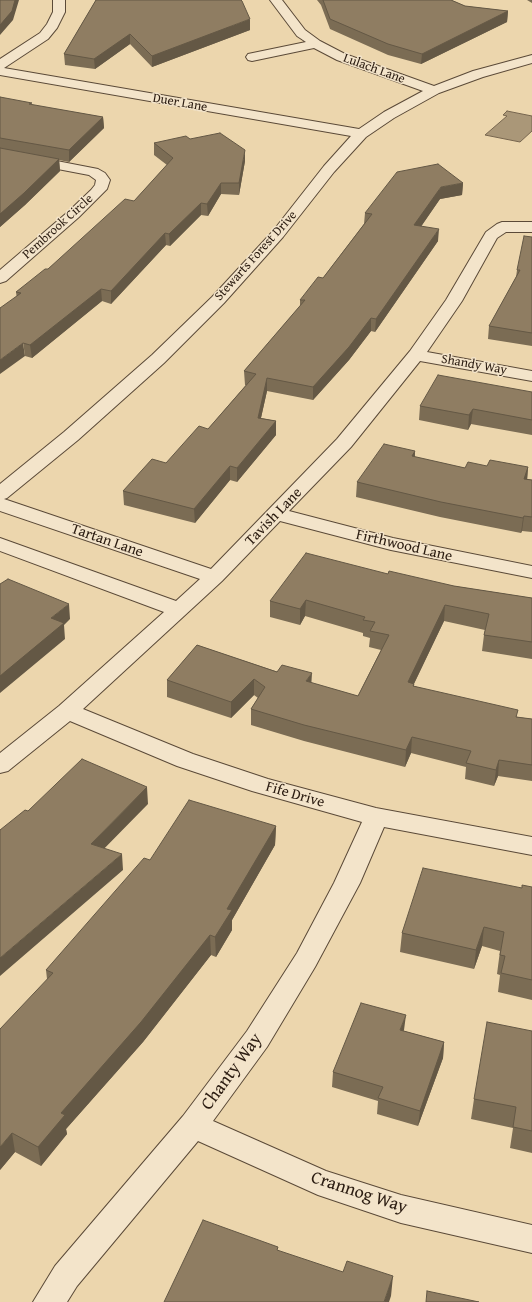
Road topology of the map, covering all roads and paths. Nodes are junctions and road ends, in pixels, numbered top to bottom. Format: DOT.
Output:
graph roads {
  1 [pos="59,0"];
  2 [pos="276,0"];
  3 [pos="316,44"];
  4 [pos="252,57"];
  5 [pos="532,59"];
  6 [pos="0,65"];
  7 [pos="0,71"];
  8 [pos="434,90"];
  9 [pos="361,134"];
  10 [pos="0,154"];
  11 [pos="532,227"];
  12 [pos="0,278"];
  13 [pos="416,355"];
  14 [pos="532,376"];
  15 [pos="0,494"];
  16 [pos="0,504"];
  17 [pos="278,514"];
  18 [pos="0,544"];
  19 [pos="532,572"];
  20 [pos="214,578"];
  21 [pos="180,610"];
  22 [pos="67,711"];
  23 [pos="0,765"];
  24 [pos="376,817"];
  25 [pos="532,846"];
  26 [pos="193,1125"];
  27 [pos="532,1239"];
  28 [pos="49,1302"];
  1 -- 6 [label="street"];
  2 -- 3 [label="street, Lulach Lane"];
  3 -- 4 [label="street"];
  3 -- 8 [label="street, Lulach Lane"];
  5 -- 8 [label="street, Stewarts Forest Drive"];
  7 -- 9 [label="street, Duer Lane"];
  8 -- 9 [label="street, Stewarts Forest Drive"];
  9 -- 15 [label="street, Stewarts Forest Drive"];
  10 -- 12 [label="street, Pembrook Circle"];
  11 -- 13 [label="street, Tavish Lane"];
  13 -- 14 [label="street, Shandy Way"];
  13 -- 17 [label="street, Tavish Lane"];
  16 -- 20 [label="street, Tartan Lane"];
  17 -- 19 [label="street, Firthwood Lane"];
  17 -- 20 [label="street, Tavish Lane"];
  18 -- 21 [label="street"];
  20 -- 21 [label="street, Tavish Lane"];
  21 -- 22 [label="street, Tavish Lane"];
  22 -- 23 [label="street, Tavish Lane"];
  22 -- 24 [label="street, Fife Drive"];
  24 -- 25 [label="street, Fife Drive"];
  24 -- 26 [label="street, Chanty Way"];
  26 -- 27 [label="street, Crannog Way"];
  26 -- 28 [label="street, Chanty Way"];
}
